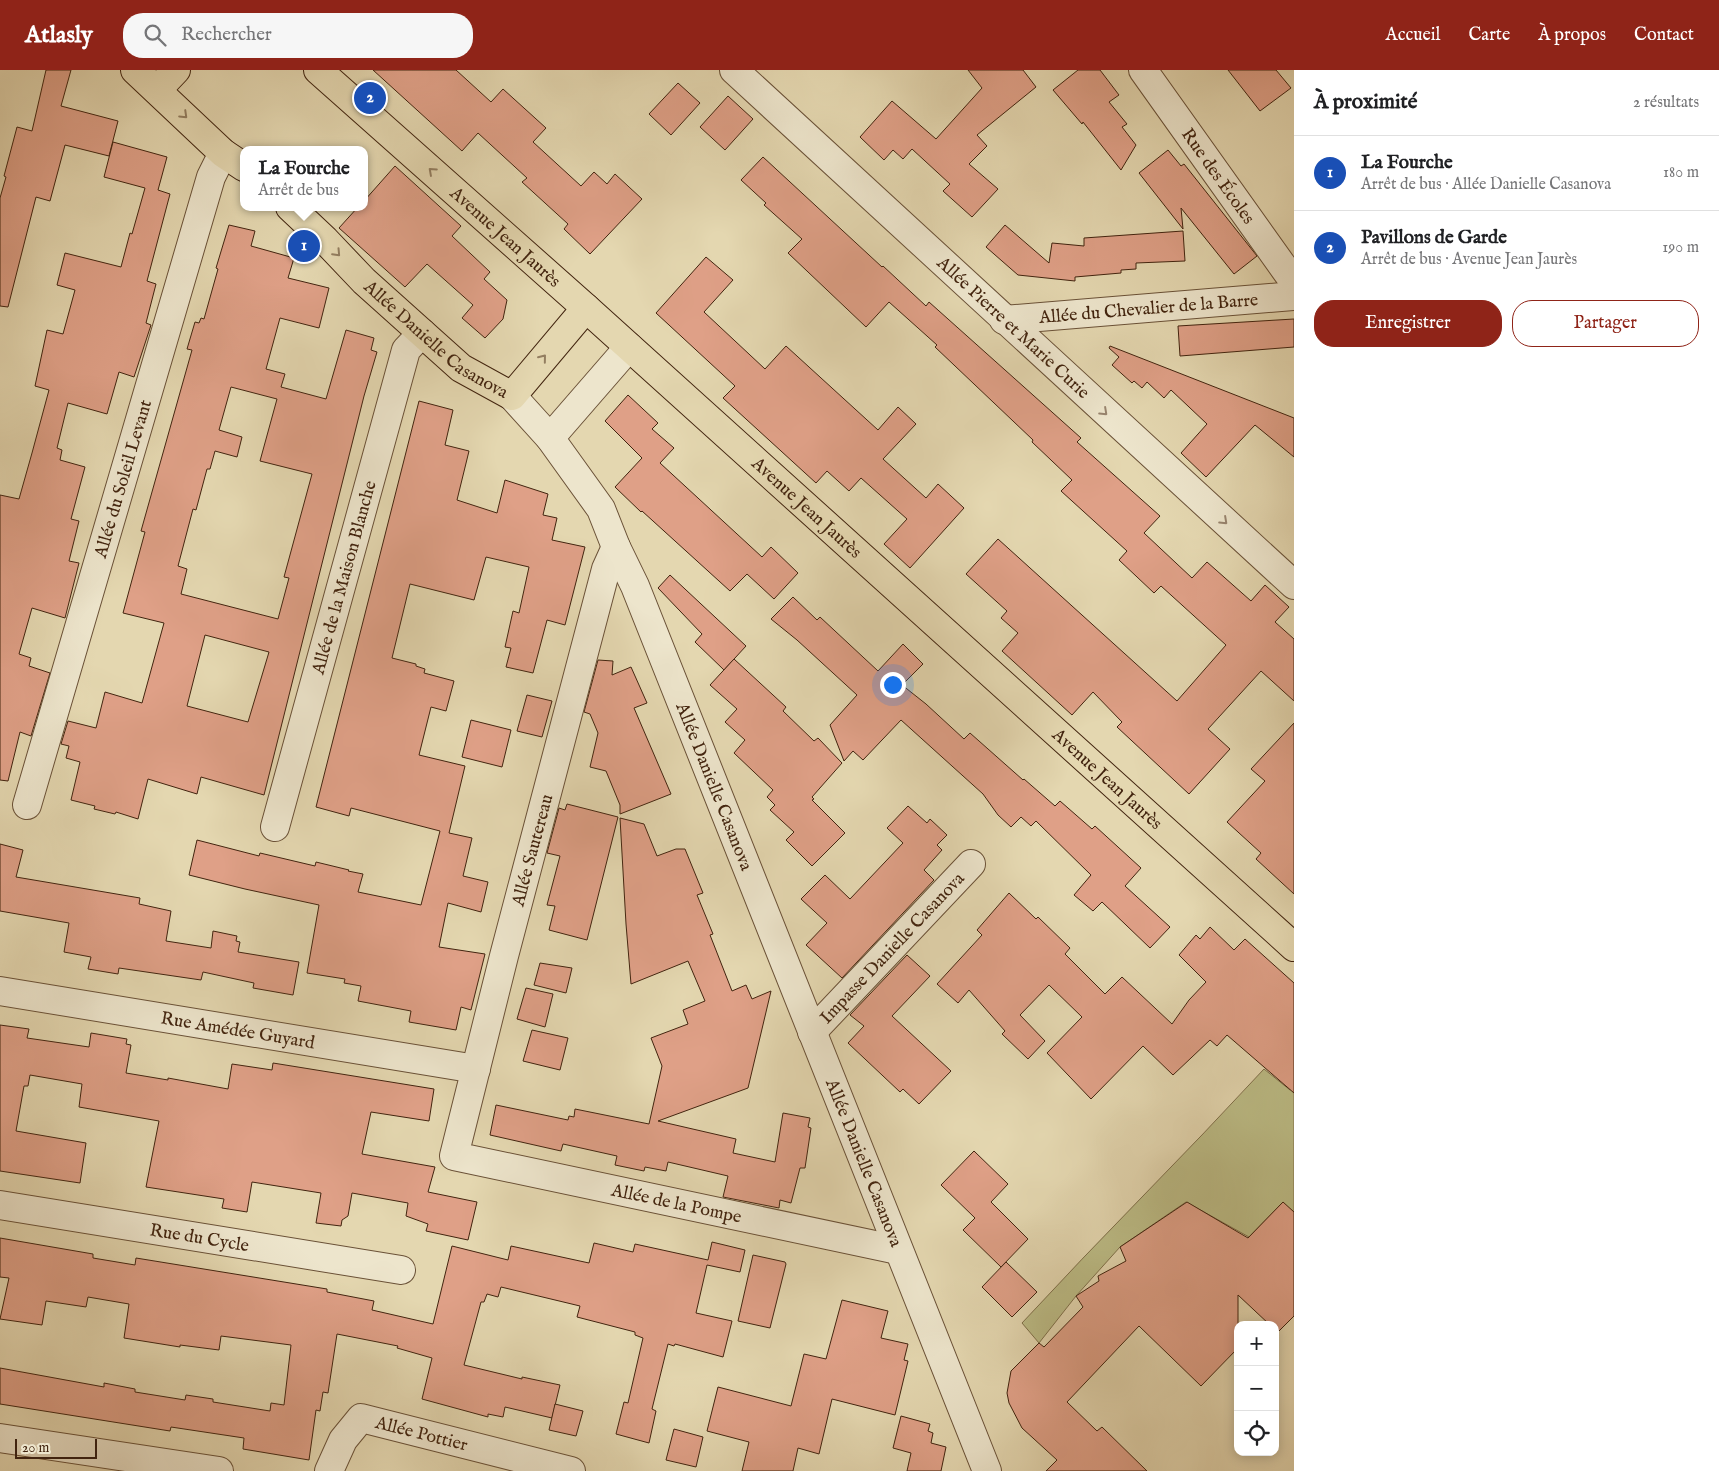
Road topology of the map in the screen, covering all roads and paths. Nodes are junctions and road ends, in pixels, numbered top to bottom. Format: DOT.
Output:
graph roads {
  1 [pos="135,70"];
  2 [pos="176,70"];
  3 [pos="318,70"];
  4 [pos="734,70"];
  5 [pos="1143,70"];
  6 [pos="157,90"];
  7 [pos="233,160"];
  8 [pos="294,211"];
  9 [pos="1294,282"];
  10 [pos="1294,296"];
  11 [pos="586,308"];
  12 [pos="1004,320"];
  13 [pos="422,333"];
  14 [pos="630,348"];
  15 [pos="512,396"];
  16 [pos="550,438"];
  17 [pos="616,547"];
  18 [pos="1282,562"];
  19 [pos="1294,585"];
  20 [pos="27,805"];
  21 [pos="275,826"];
  22 [pos="971,864"];
  23 [pos="1294,947"];
  24 [pos="0,991"];
  25 [pos="812,1032"];
  26 [pos="476,1069"];
  27 [pos="454,1156"];
  28 [pos="0,1205"];
  29 [pos="898,1250"];
  30 [pos="401,1270"];
  31 [pos="0,1438"];
  32 [pos="219,1471"];
  33 [pos="329,1471"];
  34 [pos="571,1471"];
  35 [pos="987,1471"];
  1 -- 6 [label="main road"];
  2 -- 6 [label="main road"];
  11 -- 3 [label="main road, Avenue Jean Jaurès, one-way"];
  4 -- 12 [label="street, Allée Pierre et Marie Curie"];
  5 -- 9 [label="street, Rue des Écoles"];
  6 -- 7 [label="main road, one-way"];
  7 -- 20 [label="street, Allée du Soleil Levant"];
  8 -- 13 [label="main road, Allée Danielle Casanova, one-way"];
  10 -- 12 [label="street, Allée du Chevalier de la Barre"];
  11 -- 14 [label="main road, Avenue Jean Jaurès"];
  15 -- 11 [label="main road, one-way"];
  12 -- 18 [label="street, Allée Pierre et Marie Curie, one-way"];
  13 -- 15 [label="main road, Allée Danielle Casanova"];
  13 -- 21 [label="street, Allée de la Maison Blanche"];
  14 -- 16 [label="street"];
  14 -- 23 [label="main road, Avenue Jean Jaurès"];
  15 -- 16 [label="street, Allée Danielle Casanova"];
  16 -- 17 [label="street, Allée Danielle Casanova"];
  17 -- 25 [label="street, Allée Danielle Casanova"];
  17 -- 26 [label="street, Allée Sautereau"];
  18 -- 19 [label="street, Allée Pierre et Marie Curie"];
  22 -- 25 [label="street, Impasse Danielle Casanova"];
  24 -- 26 [label="street, Rue Amédée Guyard"];
  25 -- 29 [label="street, Allée Danielle Casanova"];
  26 -- 27 [label="street, Allée Sautereau"];
  27 -- 29 [label="street, Allée de la Pompe"];
  28 -- 30 [label="street, Rue du Cycle"];
  29 -- 35 [label="street, Allée Danielle Casanova"];
  31 -- 32 [label="street"];
  33 -- 34 [label="street, Allée Pottier"];
}
